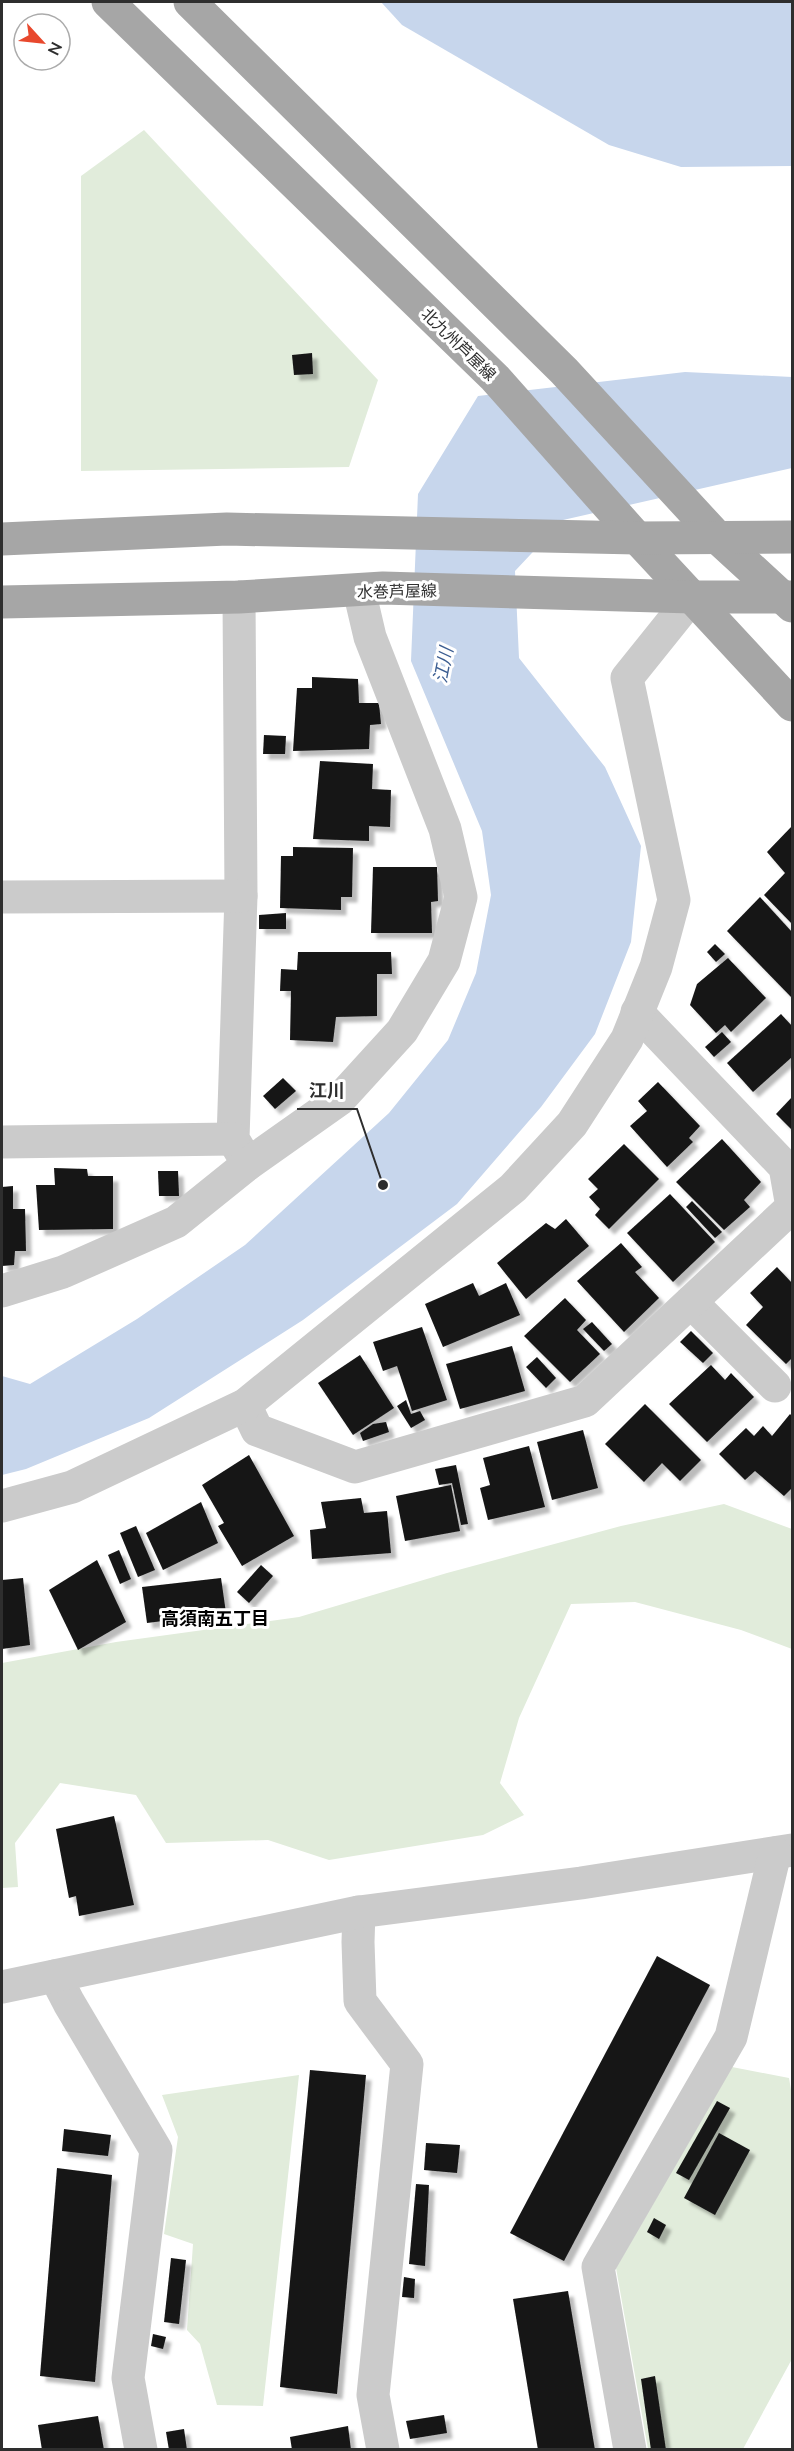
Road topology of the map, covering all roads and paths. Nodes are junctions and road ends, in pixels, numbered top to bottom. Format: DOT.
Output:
graph roads {
  1 [pos="108,2"];
  2 [pos="190,2"];
  3 [pos="627,527"];
  4 [pos="792,537"];
  5 [pos="2,539"];
  6 [pos="718,539"];
  7 [pos="371,589"];
  8 [pos="239,597"];
  9 [pos="692,597"];
  10 [pos="789,600"];
  11 [pos="2,602"];
  12 [pos="792,705"];
  13 [pos="241,896"];
  14 [pos="2,897"];
  15 [pos="638,1012"];
  16 [pos="2,1142"];
  17 [pos="241,1152"];
  18 [pos="2,1292"];
  19 [pos="691,1302"];
  20 [pos="774,1386"];
  21 [pos="245,1404"];
  22 [pos="2,1506"];
  23 [pos="784,1851"];
  24 [pos="359,1912"];
  25 [pos="55,1976"];
  26 [pos="2,1988"];
  27 [pos="141,2450"];
  28 [pos="383,2450"];
  29 [pos="630,2450"];
  1 -- 3 [label="main road, 北九州芦屋線"];
  2 -- 6 [label="main road"];
  3 -- 5 [label="main road"];
  3 -- 6 [label="main road"];
  3 -- 9 [label="main road, 北九州芦屋線"];
  4 -- 6 [label="main road"];
  6 -- 10 [label="main road"];
  7 -- 8 [label="main road, 水巻芦屋線"];
  7 -- 9 [label="main road, 水巻芦屋線"];
  7 -- 17 [label="street"];
  8 -- 11 [label="main road, 水巻芦屋線"];
  8 -- 13 [label="street"];
  9 -- 10 [label="main road, 水巻芦屋線"];
  9 -- 12 [label="main road, 北九州芦屋線"];
  9 -- 15 [label="street"];
  13 -- 14 [label="street"];
  13 -- 17 [label="street"];
  15 -- 19 [label="street"];
  15 -- 21 [label="street"];
  16 -- 17 [label="street"];
  17 -- 18 [label="street"];
  19 -- 20 [label="street"];
  19 -- 21 [label="street"];
  21 -- 22 [label="street"];
  23 -- 24 [label="street"];
  23 -- 29 [label="street"];
  24 -- 25 [label="street"];
  24 -- 28 [label="street"];
  25 -- 26 [label="street"];
  25 -- 27 [label="street"];
}
